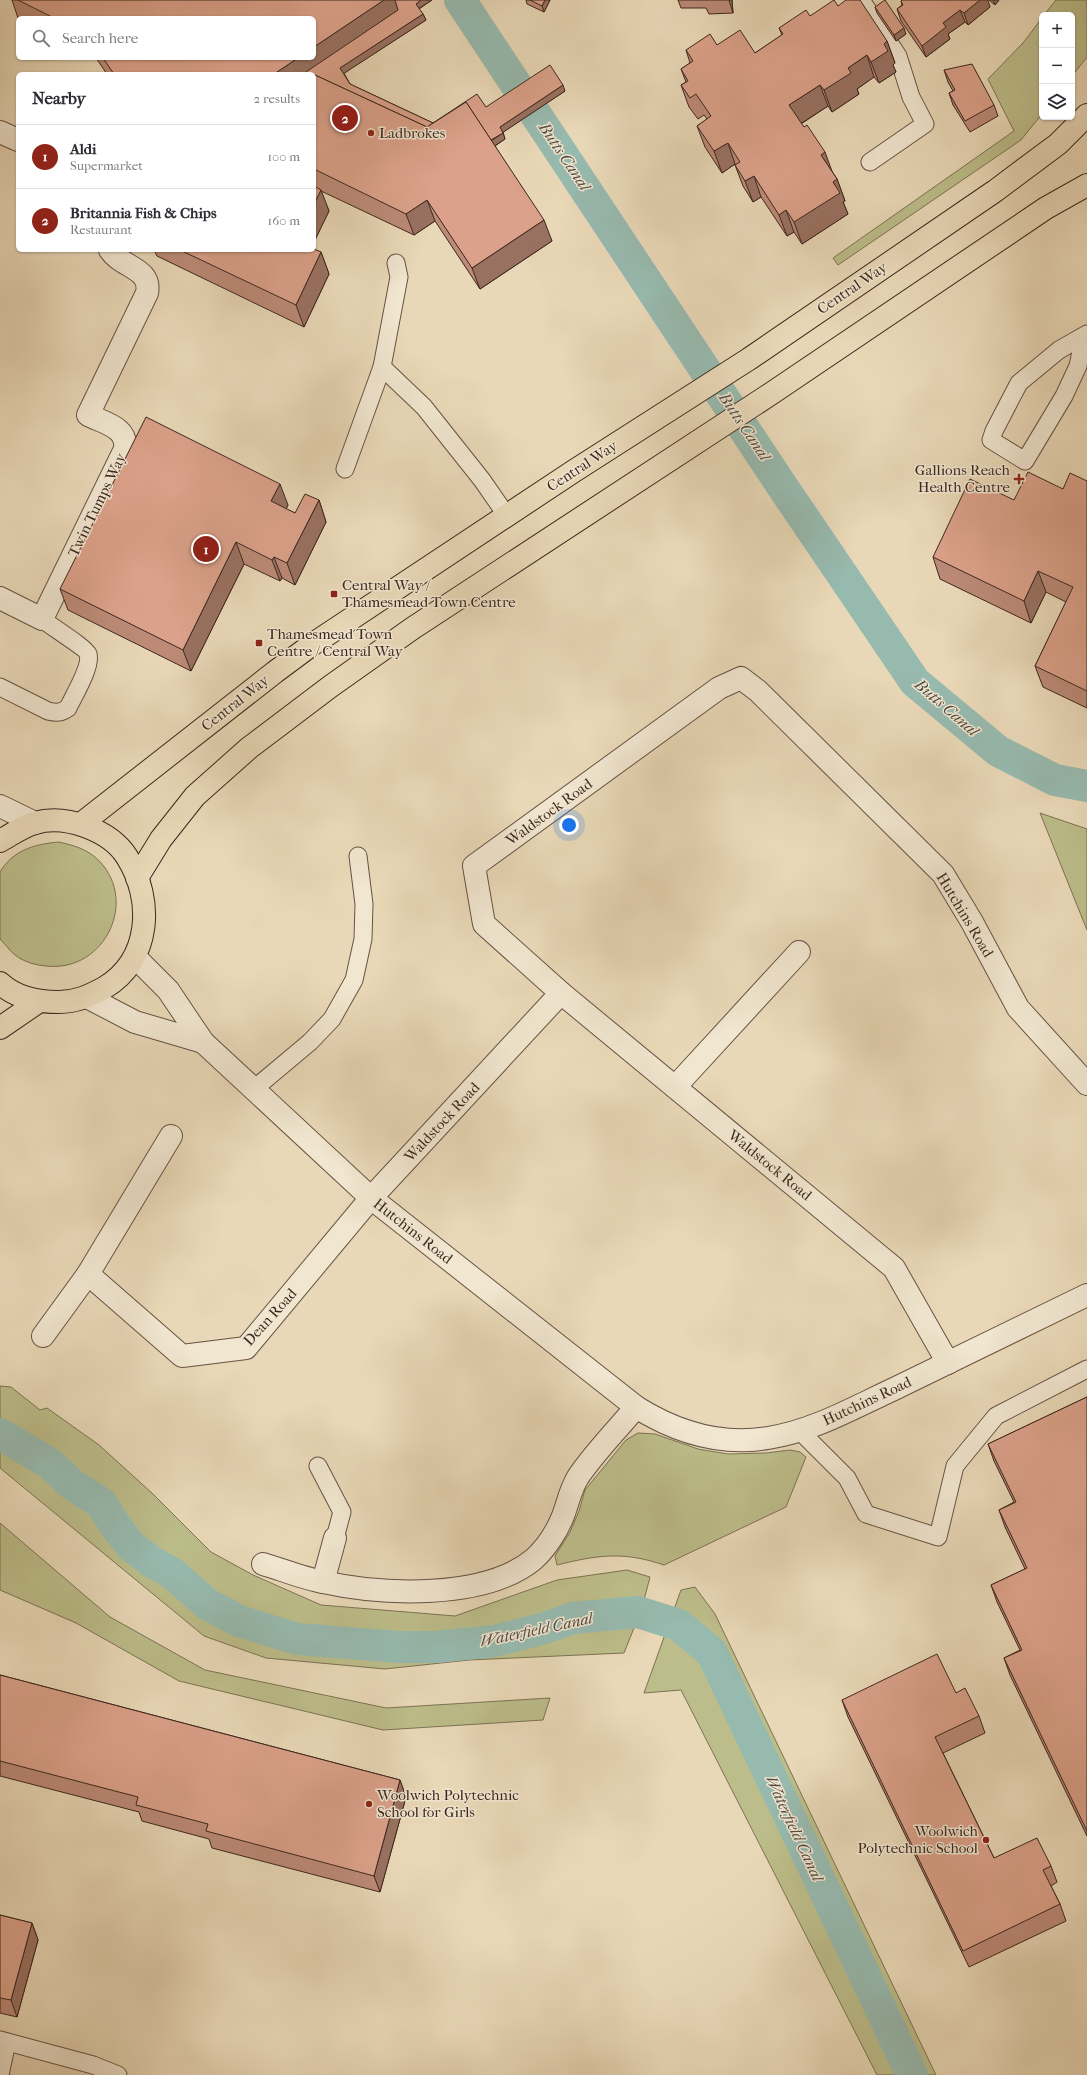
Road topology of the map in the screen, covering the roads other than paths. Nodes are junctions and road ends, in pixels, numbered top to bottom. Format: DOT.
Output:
graph roads {
  1 [pos="861,0"];
  2 [pos="1087,115"];
  3 [pos="0,132"];
  4 [pos="16,139"];
  5 [pos="870,162"];
  6 [pos="1087,185"];
  7 [pos="112,252"];
  8 [pos="396,263"];
  9 [pos="1085,335"];
  10 [pos="382,367"];
  11 [pos="345,469"];
  12 [pos="506,516"];
  13 [pos="0,598"];
  14 [pos="42,619"];
  15 [pos="0,686"];
  16 [pos="758,690"];
  17 [pos="0,806"];
  18 [pos="35,823"];
  19 [pos="81,824"];
  20 [pos="0,841"];
  21 [pos="358,856"];
  22 [pos="137,878"];
  23 [pos="799,952"];
  24 [pos="135,956"];
  25 [pos="0,983"];
  26 [pos="561,993"];
  27 [pos="87,997"];
  28 [pos="38,1002"];
  29 [pos="0,1028"];
  30 [pos="203,1042"];
  31 [pos="1087,1084"];
  32 [pos="675,1087"];
  33 [pos="254,1089"];
  34 [pos="171,1136"];
  35 [pos="371,1198"];
  36 [pos="88,1274"];
  37 [pos="1087,1294"];
  38 [pos="43,1336"];
  39 [pos="948,1363"];
  40 [pos="1087,1369"];
  41 [pos="636,1407"];
  42 [pos="800,1431"];
  43 [pos="318,1466"];
  44 [pos="335,1538"];
  45 [pos="263,1564"];
  46 [pos="323,1582"];
  47 [pos="4,2041"];
  48 [pos="0,2075"];
  49 [pos="118,2075"];
  1 -- 5 [label="lane"];
  2 -- 12 [label="main road, Central Way"];
  3 -- 4 [label="street"];
  6 -- 22 [label="main road"];
  7 -- 14 [label="street, Twin Tumps Way"];
  8 -- 10 [label="lane"];
  9 -- 9 [label="lane"];
  10 -- 11 [label="lane"];
  10 -- 12 [label="lane"];
  12 -- 19 [label="main road, Central Way"];
  13 -- 14 [label="street"];
  14 -- 15 [label="lane"];
  16 -- 26 [label="street, Waldstock Road"];
  16 -- 31 [label="street, Hutchins Road"];
  17 -- 18 [label="street"];
  18 -- 19 [label="main road"];
  18 -- 20 [label="main road"];
  19 -- 22 [label="main road"];
  21 -- 33 [label="lane"];
  22 -- 24 [label="main road"];
  23 -- 32 [label="street"];
  24 -- 27 [label="main road"];
  24 -- 30 [label="street, Hutchins Road"];
  25 -- 28 [label="main road"];
  26 -- 32 [label="street, Waldstock Road"];
  26 -- 35 [label="street, Waldstock Road"];
  27 -- 28 [label="main road"];
  27 -- 30 [label="street, Hutchins Road"];
  28 -- 29 [label="main road"];
  30 -- 33 [label="street, Hutchins Road"];
  32 -- 39 [label="street, Waldstock Road"];
  33 -- 35 [label="street, Hutchins Road"];
  34 -- 36 [label="street"];
  35 -- 36 [label="street, Dean Road"];
  35 -- 41 [label="street, Hutchins Road"];
  36 -- 38 [label="street"];
  37 -- 39 [label="street, Hutchins Road"];
  39 -- 42 [label="street, Hutchins Road"];
  40 -- 42 [label="lane"];
  41 -- 42 [label="street, Hutchins Road"];
  41 -- 46 [label="street"];
  43 -- 44 [label="lane"];
  44 -- 46 [label="street"];
  45 -- 46 [label="street"];
  47 -- 48 [label="lane"];
  47 -- 49 [label="lane"];
}
